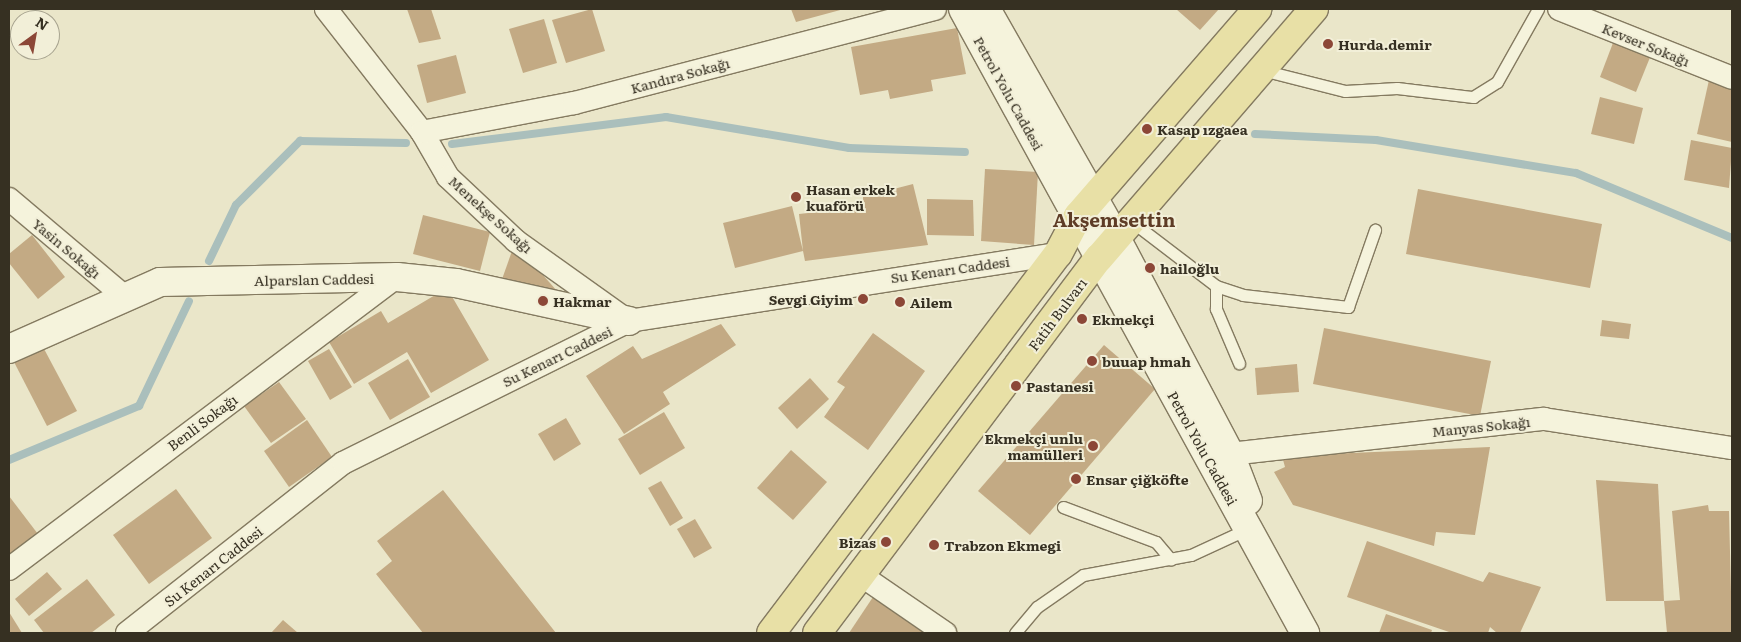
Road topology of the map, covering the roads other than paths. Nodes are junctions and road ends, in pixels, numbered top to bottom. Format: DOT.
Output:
graph roads {
  1 [pos="326,9"];
  2 [pos="935,9"];
  3 [pos="962,9"];
  4 [pos="986,9"];
  5 [pos="1257,9"];
  6 [pos="1314,9"];
  7 [pos="1538,9"];
  8 [pos="1560,9"];
  9 [pos="1262,70"];
  10 [pos="1732,78"];
  11 [pos="422,132"];
  12 [pos="9,199"];
  13 [pos="1085,207"];
  14 [pos="1375,230"];
  15 [pos="1115,239"];
  16 [pos="1058,254"];
  17 [pos="397,277"];
  18 [pos="1216,286"];
  19 [pos="125,297"];
  20 [pos="629,321"];
  21 [pos="9,349"];
  22 [pos="1239,363"];
  23 [pos="1732,448"];
  24 [pos="1230,454"];
  25 [pos="1063,507"];
  26 [pos="1246,529"];
  27 [pos="1171,560"];
  28 [pos="9,569"];
  29 [pos="862,576"];
  30 [pos="1285,598"];
  31 [pos="127,633"];
  32 [pos="771,633"];
  33 [pos="817,633"];
  34 [pos="946,633"];
  35 [pos="1015,633"];
  36 [pos="1305,633"];
  1 -- 11 [label="street, Menekşe Sokağı"];
  2 -- 11 [label="street, Kandıra Sokağı"];
  3 -- 13 [label="main road, Petrol Yolu Caddesi"];
  4 -- 13 [label="main road, Petrol Yolu Caddesi"];
  5 -- 13 [label="main road"];
  6 -- 9 [label="main road, Fatih Bulvarı"];
  7 -- 9 [label="lane"];
  8 -- 10 [label="street, Kevser Sokağı"];
  9 -- 15 [label="main road, Fatih Bulvarı"];
  11 -- 20 [label="street, Menekşe Sokağı"];
  12 -- 19 [label="street, Yasin Sokağı"];
  13 -- 15 [label="main road, Petrol Yolu Caddesi"];
  13 -- 16 [label="main road"];
  14 -- 18 [label="lane"];
  15 -- 18 [label="lane"];
  15 -- 24 [label="main road, Petrol Yolu Caddesi"];
  15 -- 26 [label="main road, Petrol Yolu Caddesi"];
  15 -- 29 [label="main road, Fatih Bulvarı"];
  16 -- 20 [label="street, Su Kenarı Caddesi"];
  16 -- 32 [label="main road"];
  17 -- 19 [label="main road, Alparslan Caddesi"];
  17 -- 20 [label="main road, Alparslan Caddesi"];
  17 -- 28 [label="street, Benli Sokağı"];
  18 -- 22 [label="lane"];
  19 -- 21 [label="main road, Alparslan Caddesi"];
  20 -- 31 [label="street, Su Kenarı Caddesi"];
  23 -- 24 [label="street, Manyas Sokağı"];
  24 -- 30 [label="main road, Petrol Yolu Caddesi"];
  25 -- 27 [label="lane"];
  26 -- 27 [label="lane"];
  26 -- 30 [label="main road, Petrol Yolu Caddesi"];
  27 -- 35 [label="lane"];
  29 -- 33 [label="main road, Fatih Bulvarı"];
  29 -- 34 [label="street"];
  30 -- 36 [label="main road, Petrol Yolu Caddesi"];
}
